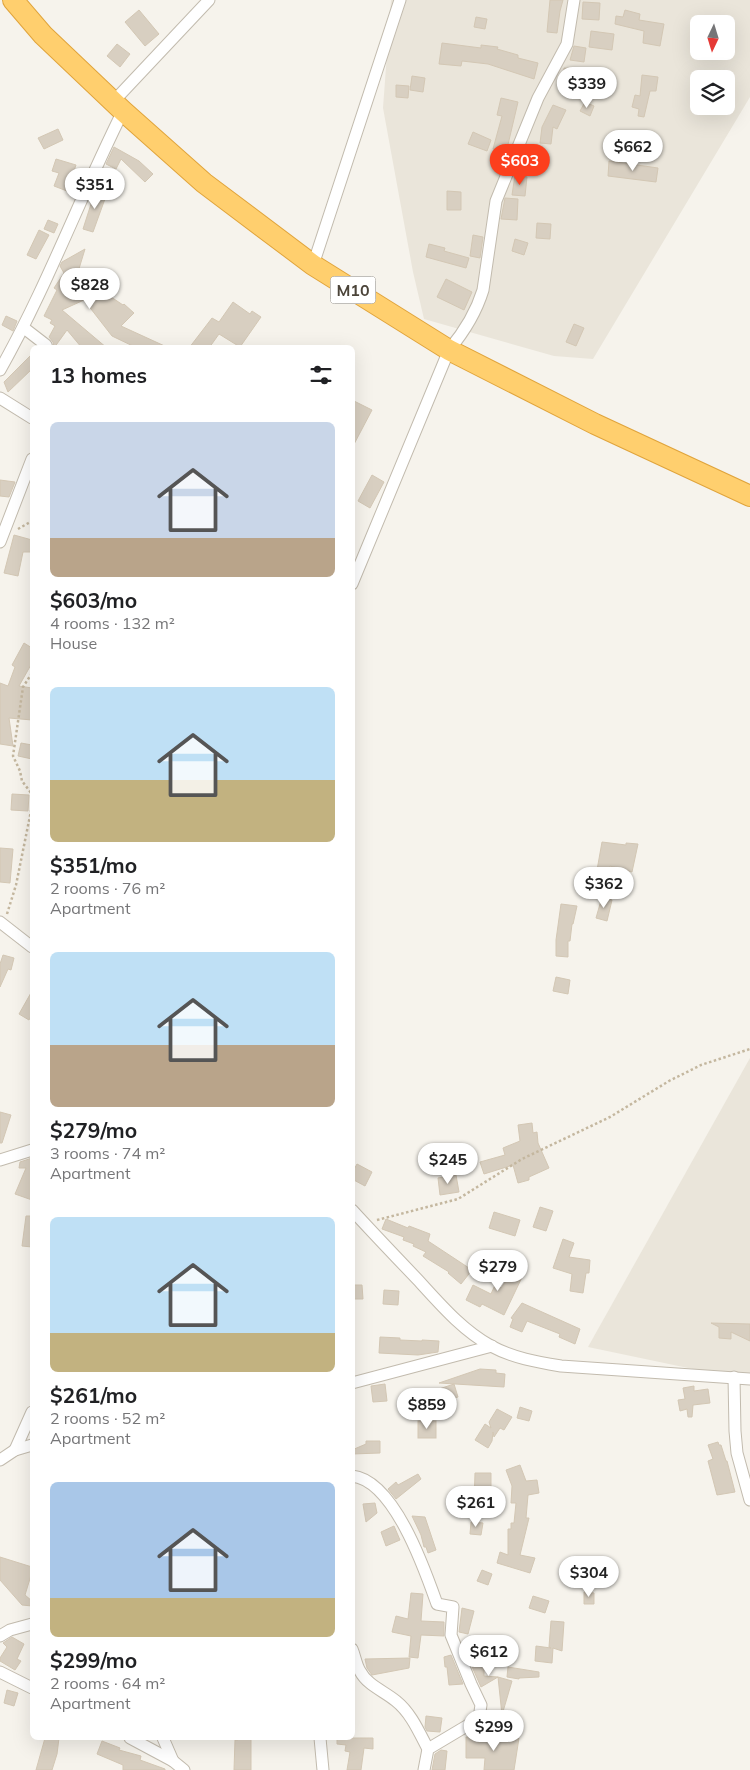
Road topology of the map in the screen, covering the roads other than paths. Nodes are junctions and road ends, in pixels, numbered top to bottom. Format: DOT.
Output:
graph roads {
  1 [pos="13,0"];
  2 [pos="209,0"];
  3 [pos="400,0"];
  4 [pos="574,0"];
  5 [pos="118,106"];
  6 [pos="313,265"];
  7 [pos="24,328"];
  8 [pos="46,345"];
  9 [pos="449,350"];
  10 [pos="0,370"];
  11 [pos="0,398"];
  12 [pos="30,417"];
  13 [pos="30,464"];
  14 [pos="750,496"];
  15 [pos="0,542"];
  16 [pos="355,577"];
  17 [pos="1,923"];
  18 [pos="30,945"];
  19 [pos="30,1151"];
  20 [pos="0,1160"];
  21 [pos="355,1213"];
  22 [pos="492,1346"];
  23 [pos="734,1377"];
  24 [pos="750,1379"];
  25 [pos="355,1382"];
  26 [pos="30,1416"];
  27 [pos="30,1446"];
  28 [pos="15,1450"];
  29 [pos="0,1460"];
  30 [pos="355,1477"];
  31 [pos="750,1500"];
  32 [pos="30,1625"];
  33 [pos="0,1636"];
  34 [pos="355,1658"];
  35 [pos="0,1672"];
  36 [pos="30,1687"];
  37 [pos="134,1740"];
  38 [pos="165,1740"];
  39 [pos="320,1740"];
  40 [pos="428,1749"];
  41 [pos="173,1761"];
  42 [pos="184,1770"];
  43 [pos="323,1770"];
  44 [pos="424,1770"];
  1 -- 5 [label="highway, M10"];
  2 -- 5 [label="street"];
  3 -- 6 [label="street"];
  4 -- 9 [label="street"];
  5 -- 6 [label="highway, M10"];
  5 -- 7 [label="street"];
  6 -- 9 [label="highway, M10"];
  7 -- 8 [label="street"];
  7 -- 10 [label="street"];
  9 -- 14 [label="highway, M10"];
  9 -- 16 [label="street"];
  11 -- 12 [label="street"];
  13 -- 15 [label="street"];
  17 -- 18 [label="street"];
  19 -- 20 [label="street"];
  21 -- 22 [label="street"];
  22 -- 23 [label="street"];
  22 -- 25 [label="street"];
  23 -- 24 [label="street"];
  23 -- 31 [label="street"];
  26 -- 28 [label="street"];
  27 -- 28 [label="street"];
  28 -- 29 [label="street"];
  30 -- 40 [label="street"];
  32 -- 33 [label="street"];
  34 -- 40 [label="street"];
  35 -- 36 [label="street"];
  37 -- 41 [label="street"];
  38 -- 41 [label="street"];
  39 -- 43 [label="street"];
  40 -- 44 [label="street"];
  41 -- 42 [label="street"];
}
